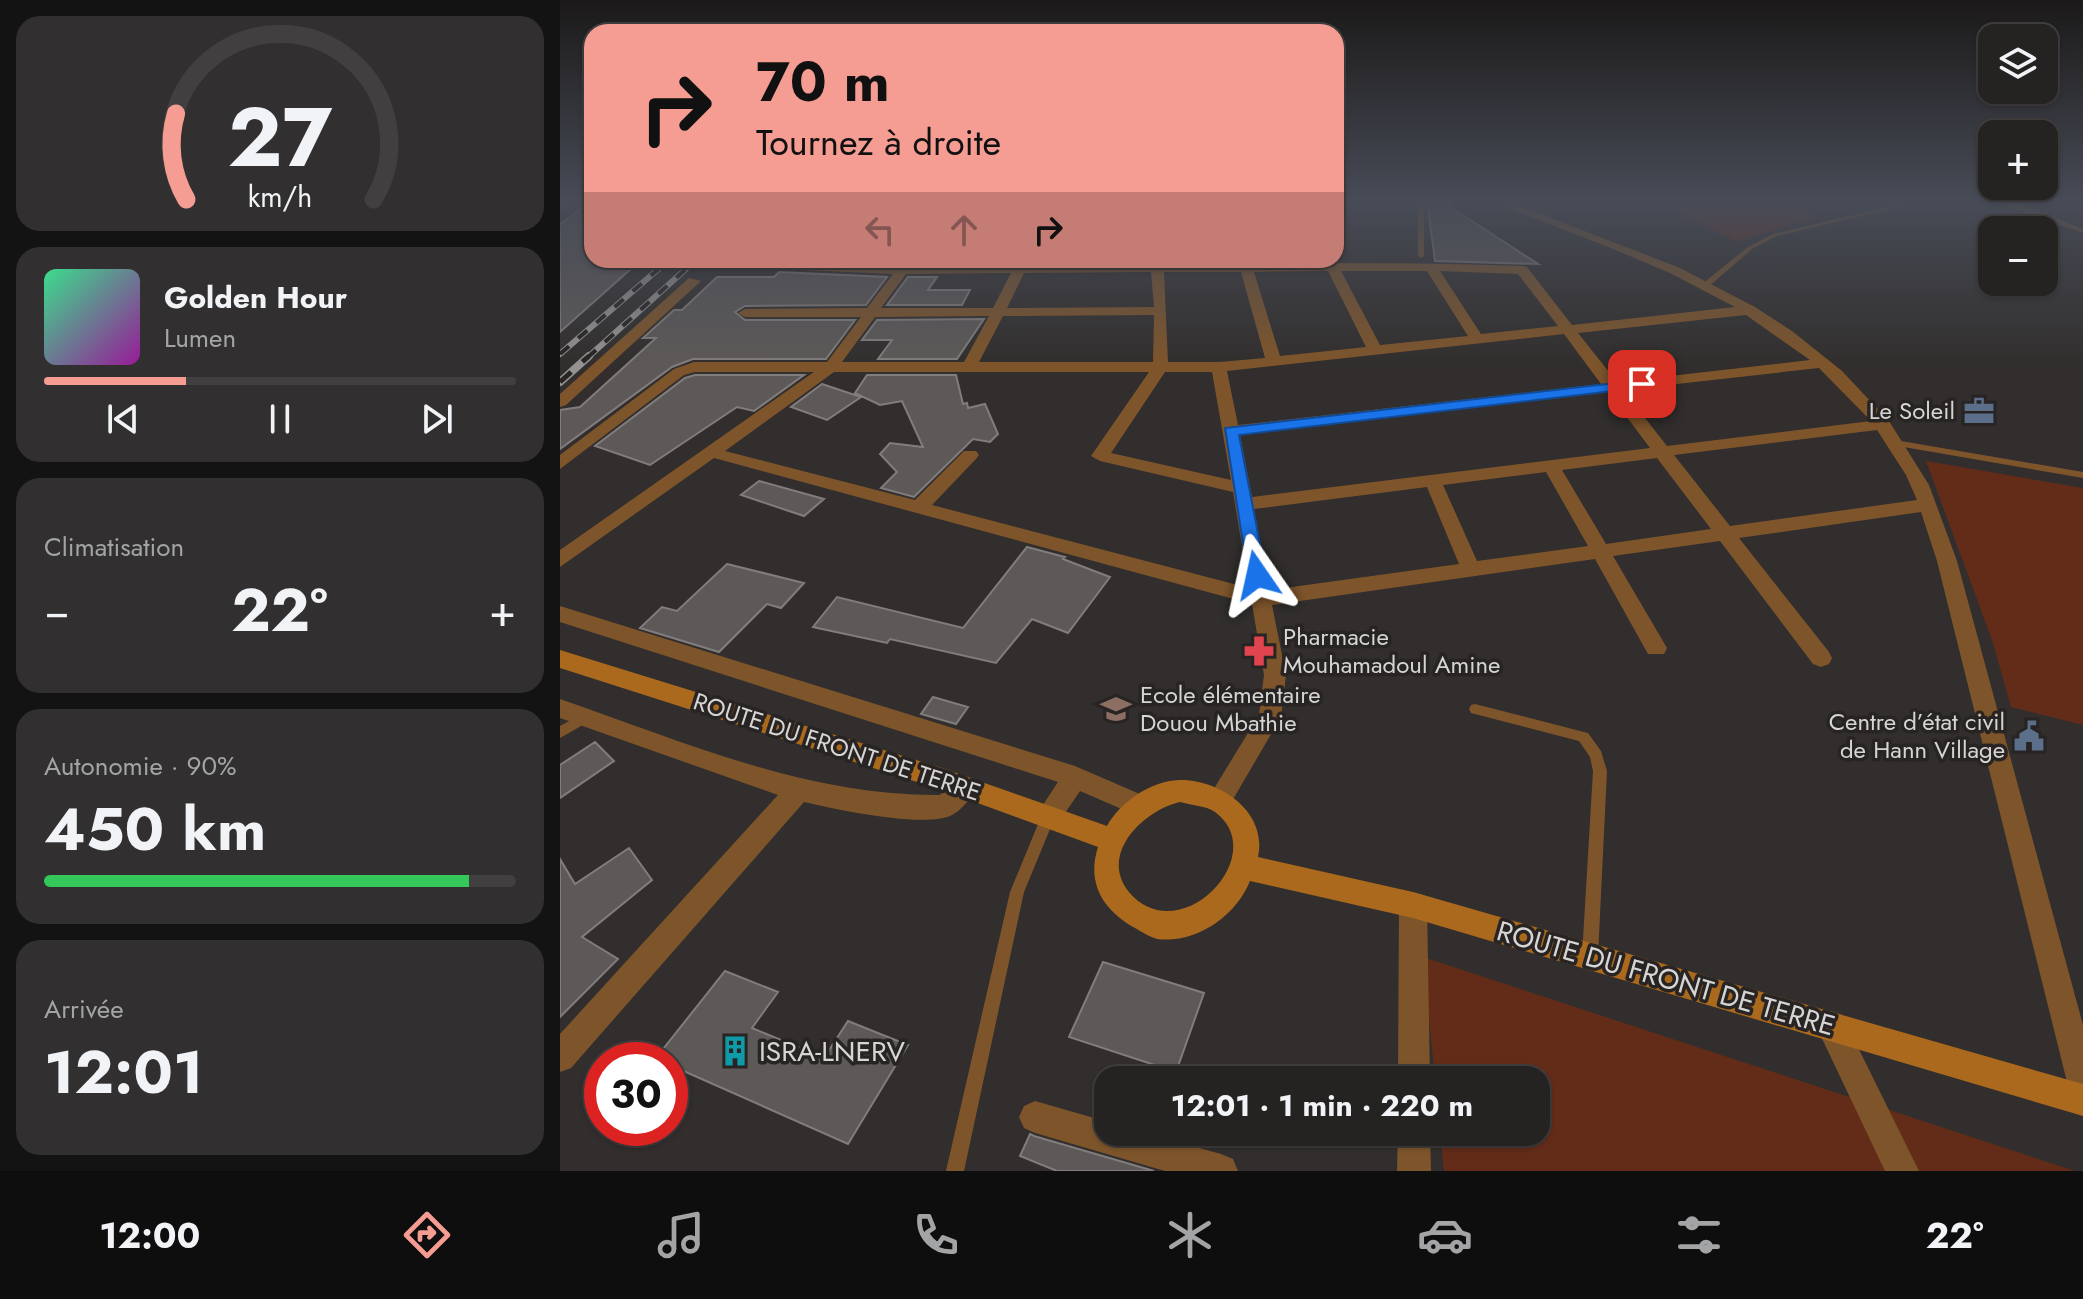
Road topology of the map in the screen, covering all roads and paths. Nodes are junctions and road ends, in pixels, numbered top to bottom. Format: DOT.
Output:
graph roads {
  1 [pos="1426,256"];
  2 [pos="1638,256"];
  3 [pos="1741,256"];
  4 [pos="1426,261"];
  5 [pos="1344,267"];
  6 [pos="844,268"];
  7 [pos="1246,268"];
  8 [pos="1333,268"];
  9 [pos="1020,269"];
  10 [pos="1157,269"];
  11 [pos="902,270"];
  12 [pos="694,281"];
  13 [pos="1705,285"];
  14 [pos="1750,310"];
  15 [pos="1161,311"];
  16 [pos="998,312"];
  17 [pos="745,313"];
  18 [pos="872,313"];
  19 [pos="1567,329"];
  20 [pos="1477,339"];
  21 [pos="1375,350"];
  22 [pos="1274,361"];
  23 [pos="1821,363"];
  24 [pos="832,366"];
  25 [pos="1160,367"];
  26 [pos="1219,367"];
  27 [pos="969,368"];
  28 [pos="1612,387"];
  29 [pos="560,402"];
  30 [pos="1883,424"];
  31 [pos="1230,431"];
  32 [pos="1895,443"];
  33 [pos="710,452"];
  34 [pos="1663,454"];
  35 [pos="970,455"];
  36 [pos="560,464"];
  37 [pos="1552,467"];
  38 [pos="2083,475"];
  39 [pos="1433,481"];
  40 [pos="1242,496"];
  41 [pos="1927,505"];
  42 [pos="918,508"];
  43 [pos="1725,533"];
  44 [pos="1600,551"];
  45 [pos="560,560"];
  46 [pos="1471,569"];
  47 [pos="1262,599"];
  48 [pos="560,614"];
  49 [pos="1656,648"];
  50 [pos="1821,658"];
  51 [pos="560,659"];
  52 [pos="560,708"];
  53 [pos="1475,709"];
  54 [pos="586,717"];
  55 [pos="560,733"];
  56 [pos="1075,777"];
  57 [pos="964,787"];
  58 [pos="797,792"];
  59 [pos="1219,800"];
  60 [pos="1140,806"];
  61 [pos="1048,817"];
  62 [pos="1113,840"];
  63 [pos="1246,867"];
  64 [pos="1413,905"];
  65 [pos="1590,957"];
  66 [pos="1831,1026"];
  67 [pos="560,1057"];
  68 [pos="1414,1066"];
  69 [pos="2083,1082"];
  70 [pos="2083,1100"];
  71 [pos="1035,1117"];
  72 [pos="1414,1146"];
  73 [pos="955,1171"];
  74 [pos="1221,1171"];
  75 [pos="1414,1171"];
  76 [pos="1902,1171"];
  1 -- 4 [label="lane"];
  2 -- 13 [label="street"];
  3 -- 13 [label="lane"];
  4 -- 5 [label="street"];
  4 -- 19 [label="street"];
  4 -- 20 [label="street"];
  6 -- 11 [label="street"];
  7 -- 8 [label="street"];
  7 -- 10 [label="street"];
  7 -- 22 [label="street"];
  8 -- 21 [label="street"];
  9 -- 10 [label="street"];
  9 -- 11 [label="street"];
  9 -- 16 [label="street"];
  10 -- 15 [label="street"];
  11 -- 18 [label="street"];
  12 -- 29 [label="street"];
  13 -- 14 [label="street"];
  14 -- 19 [label="street"];
  14 -- 23 [label="street"];
  15 -- 16 [label="street"];
  15 -- 25 [label="street"];
  16 -- 18 [label="street"];
  16 -- 27 [label="street"];
  17 -- 18 [label="street"];
  18 -- 24 [label="street"];
  19 -- 20 [label="street"];
  19 -- 28 [label="street"];
  20 -- 21 [label="street"];
  21 -- 22 [label="street"];
  22 -- 26 [label="street"];
  23 -- 28 [label="street"];
  23 -- 30 [label="street"];
  24 -- 27 [label="street"];
  24 -- 33 [label="street"];
  24 -- 36 [label="street"];
  25 -- 26 [label="street"];
  25 -- 27 [label="street"];
  25 -- 40 [label="street"];
  26 -- 31 [label="street"];
  28 -- 31 [label="street"];
  28 -- 34 [label="street"];
  30 -- 32 [label="street"];
  30 -- 34 [label="street"];
  31 -- 40 [label="street"];
  32 -- 38 [label="lane"];
  32 -- 41 [label="street"];
  33 -- 42 [label="street"];
  33 -- 45 [label="street"];
  34 -- 37 [label="street"];
  34 -- 43 [label="street"];
  35 -- 42 [label="street"];
  37 -- 39 [label="street"];
  37 -- 44 [label="street"];
  39 -- 40 [label="street"];
  39 -- 46 [label="street"];
  40 -- 47 [label="street"];
  41 -- 43 [label="street"];
  41 -- 69 [label="street"];
  42 -- 47 [label="street"];
  43 -- 44 [label="street"];
  43 -- 50 [label="street"];
  44 -- 46 [label="street"];
  44 -- 49 [label="street"];
  46 -- 47 [label="street"];
  47 -- 59 [label="street"];
  48 -- 56 [label="street"];
  51 -- 57 [label="main road, ROUTE DU FRONT DE TERRE"];
  52 -- 54 [label="street"];
  53 -- 65 [label="lane"];
  54 -- 55 [label="lane"];
  54 -- 58 [label="street"];
  56 -- 60 [label="street"];
  56 -- 61 [label="street"];
  57 -- 58 [label="street"];
  57 -- 61 [label="main road, ROUTE DU FRONT DE TERRE"];
  58 -- 67 [label="street"];
  59 -- 60 [label="main road"];
  59 -- 63 [label="main road"];
  60 -- 62 [label="main road"];
  61 -- 62 [label="main road, ROUTE DU FRONT DE TERRE"];
  61 -- 73 [label="lane"];
  62 -- 63 [label="main road"];
  63 -- 64 [label="main road, ROUTE DU FRONT DE TERRE"];
  64 -- 65 [label="main road, ROUTE DU FRONT DE TERRE"];
  64 -- 68 [label="street"];
  65 -- 66 [label="main road, ROUTE DU FRONT DE TERRE"];
  66 -- 70 [label="main road, ROUTE DU FRONT DE TERRE"];
  66 -- 76 [label="street"];
  71 -- 74 [label="street"];
  72 -- 75 [label="street"];
}
